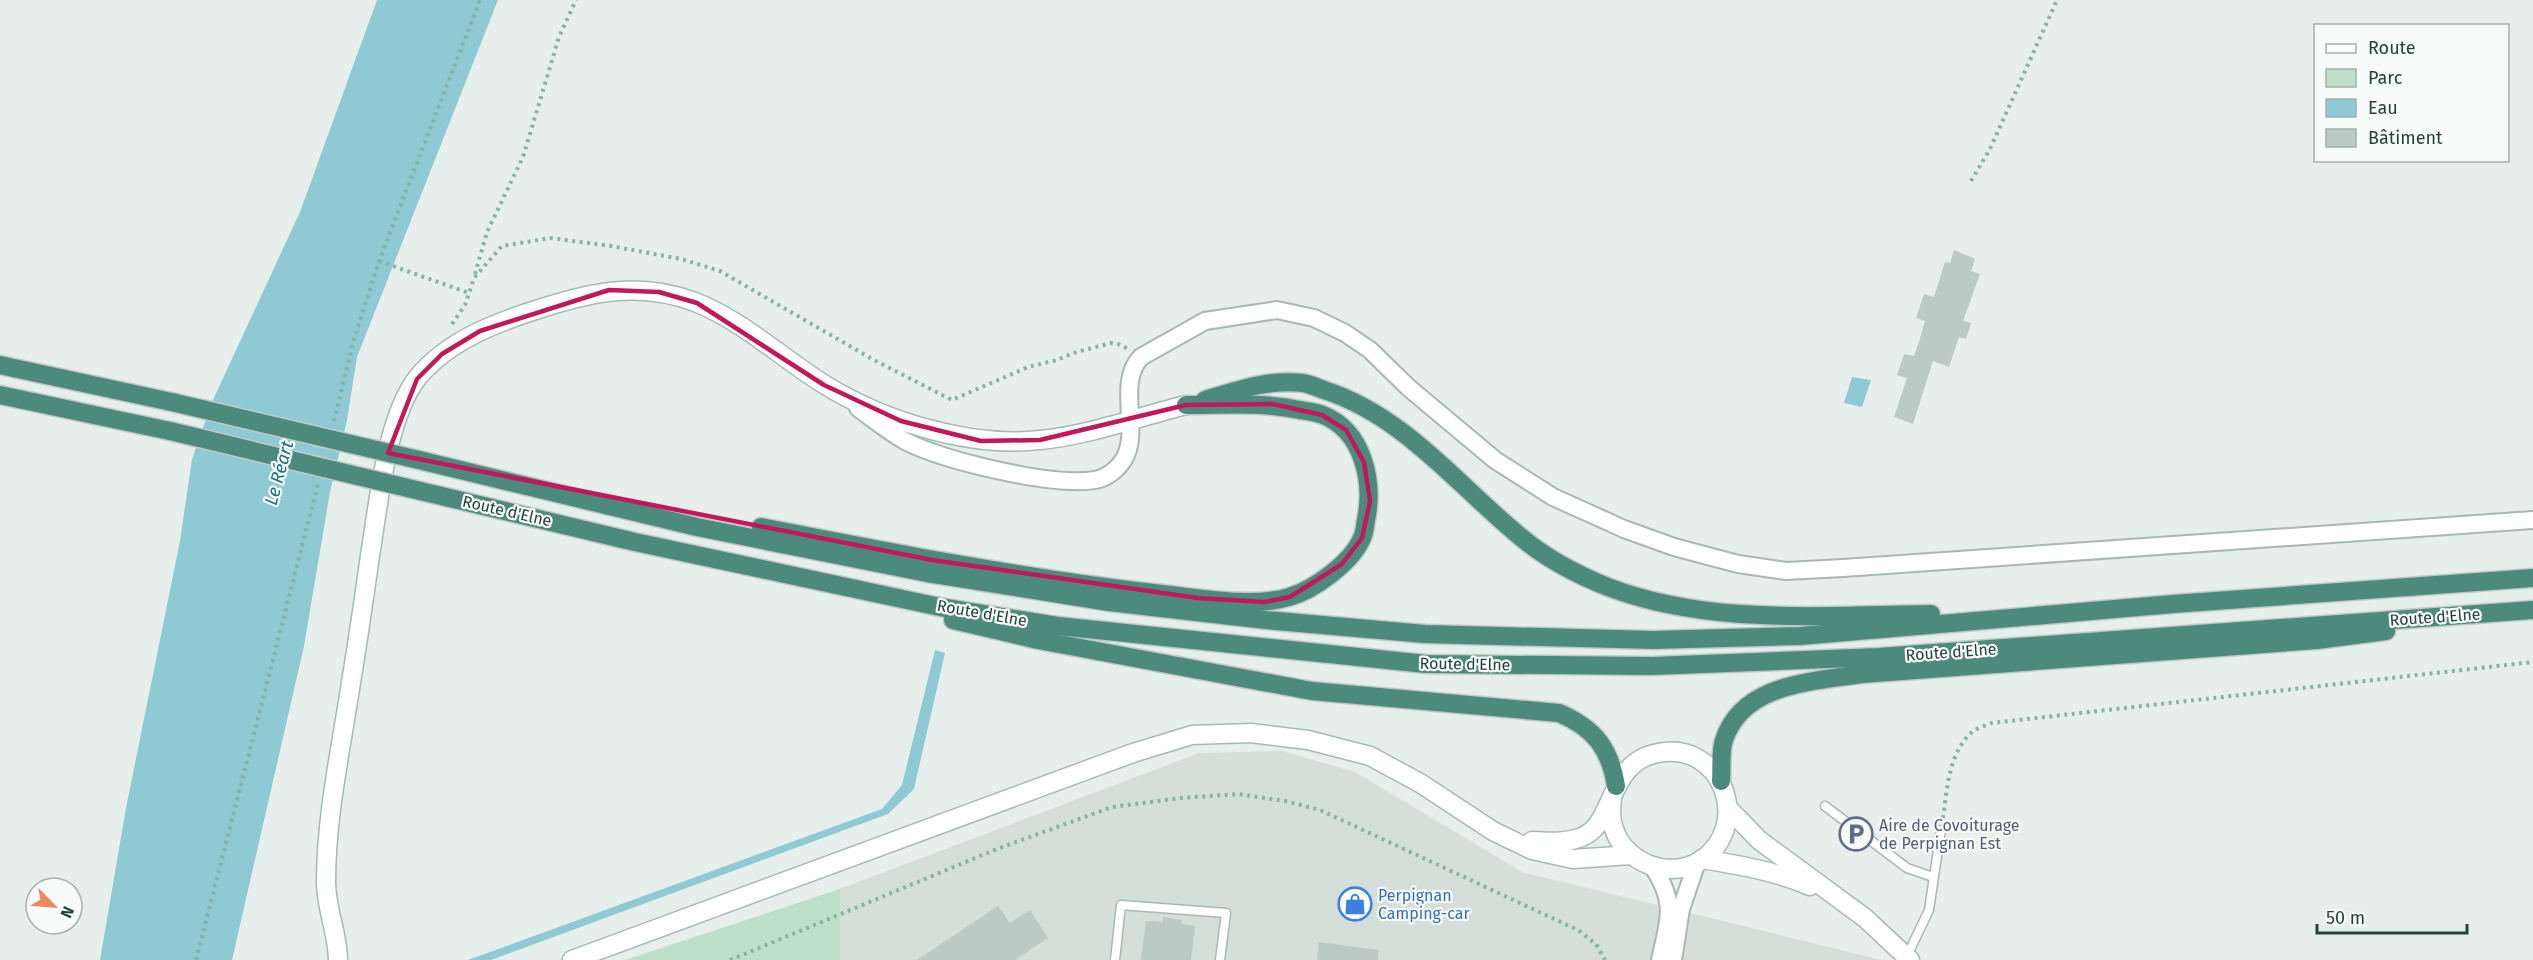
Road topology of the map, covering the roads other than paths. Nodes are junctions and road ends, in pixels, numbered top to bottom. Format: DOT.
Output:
graph roads {
  1 [pos="0,365"];
  2 [pos="824,385"];
  3 [pos="0,396"];
  4 [pos="1186,405"];
  5 [pos="1130,419"];
  6 [pos="424,461"];
  7 [pos="2533,520"];
  8 [pos="731,563"];
  9 [pos="2533,578"];
  10 [pos="2533,611"];
  11 [pos="2076,612"];
  12 [pos="1721,781"];
  13 [pos="1614,792"];
  14 [pos="1825,806"];
  15 [pos="1728,808"];
  16 [pos="1941,830"];
  17 [pos="1493,831"];
  18 [pos="1631,855"];
  19 [pos="1700,861"];
  20 [pos="1653,867"];
  21 [pos="1933,877"];
  22 [pos="1839,898"];
  23 [pos="340,958"];
  24 [pos="1908,958"];
  25 [pos="572,960"];
  26 [pos="1115,960"];
  27 [pos="1220,960"];
  28 [pos="1660,960"];
  29 [pos="1673,960"];
  1 -- 6 [label="highway, bridge"];
  2 -- 5 [label="main road"];
  2 -- 5 [label="street"];
  2 -- 23 [label="main road"];
  3 -- 8 [label="highway, Route d'Elne, bridge"];
  4 -- 5 [label="main road"];
  4 -- 6 [label="highway"];
  4 -- 11 [label="highway"];
  5 -- 7 [label="street"];
  6 -- 11 [label="highway, Route d'Elne"];
  8 -- 10 [label="highway, Route d'Elne"];
  8 -- 13 [label="highway"];
  9 -- 11 [label="highway, Route d'Elne"];
  10 -- 12 [label="highway"];
  12 -- 13 [label="main road"];
  12 -- 15 [label="main road"];
  13 -- 17 [label="main road"];
  13 -- 18 [label="main road"];
  14 -- 21 [label="lane"];
  15 -- 19 [label="main road"];
  15 -- 22 [label="main road"];
  16 -- 21 [label="lane"];
  17 -- 18 [label="main road"];
  17 -- 25 [label="main road"];
  18 -- 20 [label="main road"];
  19 -- 20 [label="main road"];
  19 -- 22 [label="main road"];
  19 -- 29 [label="street"];
  20 -- 28 [label="street"];
  21 -- 24 [label="lane"];
  22 -- 24 [label="main road"];
  26 -- 27 [label="lane"];
}
